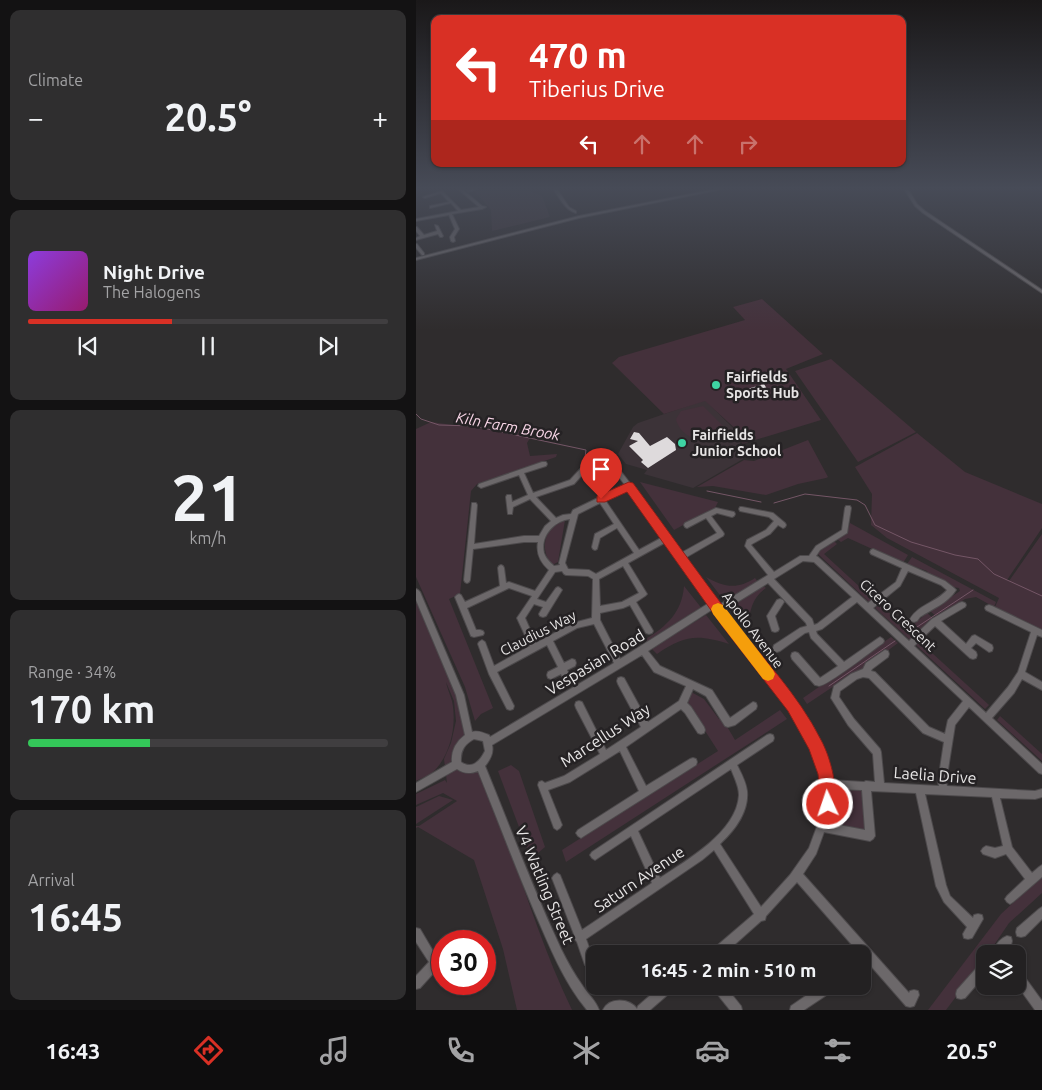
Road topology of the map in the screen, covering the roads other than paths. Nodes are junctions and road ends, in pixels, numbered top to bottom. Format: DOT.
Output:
graph roads {
  1 [pos="422,236"];
  2 [pos="452,236"];
  3 [pos="505,236"];
  4 [pos="960,236"];
  5 [pos="416,239"];
  6 [pos="453,241"];
  7 [pos="416,246"];
  8 [pos="423,254"];
  9 [pos="416,259"];
  10 [pos="1042,292"];
  11 [pos="544,464"];
  12 [pos="586,467"];
  13 [pos="614,467"];
  14 [pos="521,472"];
  15 [pos="481,486"];
  16 [pos="629,486"];
  17 [pos="509,497"];
  18 [pos="532,497"];
  19 [pos="601,499"];
  20 [pos="474,505"];
  21 [pos="848,508"];
  22 [pos="742,509"];
  23 [pos="707,514"];
  24 [pos="732,514"];
  25 [pos="573,516"];
  26 [pos="555,521"];
  27 [pos="618,525"];
  28 [pos="688,525"];
  29 [pos="668,538"];
  30 [pos="540,539"];
  31 [pos="471,547"];
  32 [pos="596,548"];
  33 [pos="873,552"];
  34 [pos="638,554"];
  35 [pos="681,557"];
  36 [pos="812,558"];
  37 [pos="624,562"];
  38 [pos="906,567"];
  39 [pos="501,568"];
  40 [pos="562,568"];
  41 [pos="553,569"];
  42 [pos="770,576"];
  43 [pos="596,577"];
  44 [pos="467,580"];
  45 [pos="503,586"];
  46 [pos="558,590"];
  47 [pos="416,592"];
  48 [pos="459,597"];
  49 [pos="534,597"];
  50 [pos="857,597"];
  51 [pos="783,599"];
  52 [pos="632,602"];
  53 [pos="962,605"];
  54 [pos="463,606"];
  55 [pos="548,606"];
  56 [pos="716,607"];
  57 [pos="868,608"];
  58 [pos="988,608"];
  59 [pos="596,610"];
  60 [pos="543,614"];
  61 [pos="914,619"];
  62 [pos="596,620"];
  63 [pos="935,622"];
  64 [pos="811,628"];
  65 [pos="776,629"];
  66 [pos="649,631"];
  67 [pos="1039,632"];
  68 [pos="480,633"];
  69 [pos="549,641"];
  70 [pos="880,641"];
  71 [pos="482,644"];
  72 [pos="909,646"];
  73 [pos="534,647"];
  74 [pos="777,648"];
  75 [pos="966,648"];
  76 [pos="989,648"];
  77 [pos="643,650"];
  78 [pos="885,654"];
  79 [pos="973,654"];
  80 [pos="795,656"];
  81 [pos="572,663"];
  82 [pos="619,665"];
  83 [pos="844,667"];
  84 [pos="562,668"];
  85 [pos="492,671"];
  86 [pos="866,672"];
  87 [pos="1021,674"];
  88 [pos="551,675"];
  89 [pos="567,678"];
  90 [pos="621,682"];
  91 [pos="691,684"];
  92 [pos="1042,686"];
  93 [pos="968,701"];
  94 [pos="682,704"];
  95 [pos="578,705"];
  96 [pos="510,706"];
  97 [pos="753,706"];
  98 [pos="987,718"];
  99 [pos="646,727"];
  100 [pos="701,730"];
  101 [pos="469,737"];
  102 [pos="770,738"];
  103 [pos="948,740"];
  104 [pos="489,742"];
  105 [pos="621,745"];
  106 [pos="605,756"];
  107 [pos="692,762"];
  108 [pos="458,764"];
  109 [pos="480,765"];
  110 [pos="733,765"];
  111 [pos="1042,770"];
  112 [pos="827,784"];
  113 [pos="866,785"];
  114 [pos="880,786"];
  115 [pos="416,788"];
  116 [pos="920,789"];
  117 [pos="944,790"];
  118 [pos="645,793"];
  119 [pos="1042,793"];
  120 [pos="996,794"];
  121 [pos="557,825"];
  122 [pos="824,827"];
  123 [pos="633,830"];
  124 [pos="581,833"];
  125 [pos="714,844"];
  126 [pos="1008,849"];
  127 [pos="986,851"];
  128 [pos="596,855"];
  129 [pos="1042,870"];
  130 [pos="797,875"];
  131 [pos="557,878"];
  132 [pos="1031,880"];
  133 [pos="658,884"];
  134 [pos="1010,899"];
  135 [pos="1042,912"];
  136 [pos="761,916"];
  137 [pos="973,926"];
  138 [pos="1022,932"];
  139 [pos="416,933"];
  140 [pos="579,938"];
  141 [pos="1007,941"];
  142 [pos="727,945"];
  143 [pos="1004,945"];
  144 [pos="586,954"];
  145 [pos="872,960"];
  146 [pos="976,977"];
  147 [pos="416,984"];
  148 [pos="1026,988"];
  149 [pos="961,994"];
  150 [pos="659,995"];
  151 [pos="725,995"];
  152 [pos="817,995"];
  153 [pos="914,995"];
  154 [pos="594,1010"];
  155 [pos="608,1010"];
  156 [pos="632,1010"];
  157 [pos="642,1010"];
  158 [pos="737,1010"];
  159 [pos="795,1010"];
  160 [pos="1042,1010"];
  1 -- 5 [label="street"];
  2 -- 6 [label="street"];
  3 -- 9 [label="street"];
  4 -- 10 [label="street"];
  7 -- 8 [label="street"];
  11 -- 14 [label="street"];
  12 -- 18 [label="street"];
  13 -- 16 [label="street, Apollo Avenue"];
  14 -- 15 [label="street"];
  14 -- 18 [label="street"];
  16 -- 19 [label="street"];
  16 -- 29 [label="street, Apollo Avenue"];
  17 -- 18 [label="street"];
  18 -- 26 [label="street"];
  19 -- 25 [label="street"];
  19 -- 27 [label="street"];
  20 -- 31 [label="street"];
  21 -- 36 [label="street"];
  22 -- 42 [label="street"];
  23 -- 24 [label="street"];
  23 -- 28 [label="street"];
  23 -- 35 [label="street"];
  25 -- 26 [label="street"];
  25 -- 40 [label="street"];
  26 -- 30 [label="street"];
  27 -- 32 [label="street"];
  27 -- 34 [label="street"];
  29 -- 34 [label="street"];
  29 -- 35 [label="street, Apollo Avenue"];
  30 -- 31 [label="street"];
  30 -- 41 [label="street"];
  31 -- 44 [label="street"];
  33 -- 38 [label="street"];
  34 -- 37 [label="street"];
  35 -- 56 [label="street, Apollo Avenue"];
  36 -- 42 [label="street"];
  36 -- 50 [label="street, Cicero Crescent"];
  37 -- 43 [label="street"];
  37 -- 52 [label="street"];
  38 -- 57 [label="street"];
  38 -- 61 [label="street"];
  39 -- 45 [label="street"];
  40 -- 41 [label="street"];
  40 -- 43 [label="street"];
  41 -- 49 [label="street"];
  42 -- 51 [label="street"];
  42 -- 56 [label="street"];
  43 -- 59 [label="street"];
  45 -- 49 [label="street"];
  45 -- 54 [label="street"];
  46 -- 55 [label="street"];
  47 -- 101 [label="street"];
  48 -- 54 [label="street"];
  49 -- 55 [label="street"];
  49 -- 73 [label="street"];
  50 -- 57 [label="street, Cicero Crescent"];
  50 -- 64 [label="street"];
  51 -- 64 [label="street"];
  51 -- 65 [label="street"];
  52 -- 59 [label="street"];
  52 -- 66 [label="street"];
  53 -- 63 [label="street"];
  54 -- 68 [label="street"];
  55 -- 60 [label="street"];
  56 -- 77 [label="street, Vespasian Road"];
  56 -- 112 [label="street, Apollo Avenue"];
  57 -- 72 [label="street, Cicero Crescent"];
  58 -- 67 [label="street"];
  59 -- 62 [label="street"];
  62 -- 69 [label="street, Claudius Way"];
  62 -- 82 [label="street"];
  63 -- 72 [label="street"];
  63 -- 75 [label="street"];
  64 -- 74 [label="street"];
  64 -- 83 [label="street"];
  67 -- 87 [label="street"];
  69 -- 73 [label="street, Claudius Way"];
  69 -- 84 [label="street"];
  70 -- 83 [label="street"];
  71 -- 85 [label="street, Claudius Way"];
  72 -- 93 [label="street, Cicero Crescent"];
  73 -- 85 [label="street, Claudius Way"];
  75 -- 76 [label="street"];
  75 -- 79 [label="street"];
  77 -- 82 [label="street, Vespasian Road"];
  77 -- 91 [label="street"];
  78 -- 86 [label="street"];
  80 -- 83 [label="street"];
  81 -- 84 [label="street"];
  82 -- 104 [label="street, Vespasian Road"];
  84 -- 88 [label="street"];
  84 -- 89 [label="street"];
  85 -- 96 [label="street, Claudius Way"];
  86 -- 103 [label="street"];
  86 -- 114 [label="street"];
  87 -- 92 [label="street"];
  87 -- 98 [label="street"];
  90 -- 99 [label="street"];
  91 -- 94 [label="street"];
  91 -- 97 [label="street"];
  93 -- 98 [label="street, Cicero Crescent"];
  93 -- 103 [label="street"];
  94 -- 99 [label="street, Marcellus Way"];
  94 -- 100 [label="street"];
  95 -- 106 [label="street"];
  98 -- 111 [label="street, Cicero Crescent"];
  99 -- 105 [label="street, Marcellus Way"];
  101 -- 104 [label="street"];
  101 -- 108 [label="street"];
  102 -- 110 [label="street"];
  103 -- 117 [label="street"];
  104 -- 109 [label="street"];
  105 -- 106 [label="street, Marcellus Way"];
  105 -- 118 [label="street"];
  106 -- 121 [label="street, Marcellus Way"];
  107 -- 118 [label="street"];
  108 -- 109 [label="street"];
  108 -- 115 [label="street"];
  109 -- 154 [label="street, V4 Watling Street"];
  110 -- 123 [label="street"];
  110 -- 125 [label="street, Saturn Avenue"];
  112 -- 113 [label="street, Laelia Drive"];
  112 -- 122 [label="street, Apollo Avenue"];
  113 -- 114 [label="street, Laelia Drive"];
  113 -- 122 [label="street"];
  114 -- 116 [label="street, Laelia Drive"];
  116 -- 117 [label="street, Laelia Drive"];
  116 -- 137 [label="street"];
  117 -- 120 [label="street, Laelia Drive"];
  118 -- 124 [label="street"];
  119 -- 120 [label="street, Laelia Drive"];
  120 -- 126 [label="street"];
  122 -- 130 [label="street, Apollo Avenue"];
  123 -- 128 [label="street"];
  123 -- 133 [label="street"];
  125 -- 133 [label="street, Saturn Avenue"];
  125 -- 136 [label="street"];
  126 -- 127 [label="street"];
  126 -- 132 [label="street"];
  129 -- 132 [label="street"];
  130 -- 136 [label="street, Apollo Avenue"];
  130 -- 145 [label="street"];
  131 -- 140 [label="street"];
  132 -- 134 [label="street"];
  133 -- 140 [label="street, Saturn Avenue"];
  135 -- 138 [label="street"];
  136 -- 142 [label="street, Apollo Avenue"];
  139 -- 147 [label="street"];
  140 -- 144 [label="street"];
  141 -- 143 [label="street"];
  145 -- 153 [label="street"];
  146 -- 149 [label="street"];
  148 -- 160 [label="street"];
  150 -- 157 [label="street"];
  151 -- 158 [label="street"];
  152 -- 159 [label="street"];
  155 -- 156 [label="street"];
}
